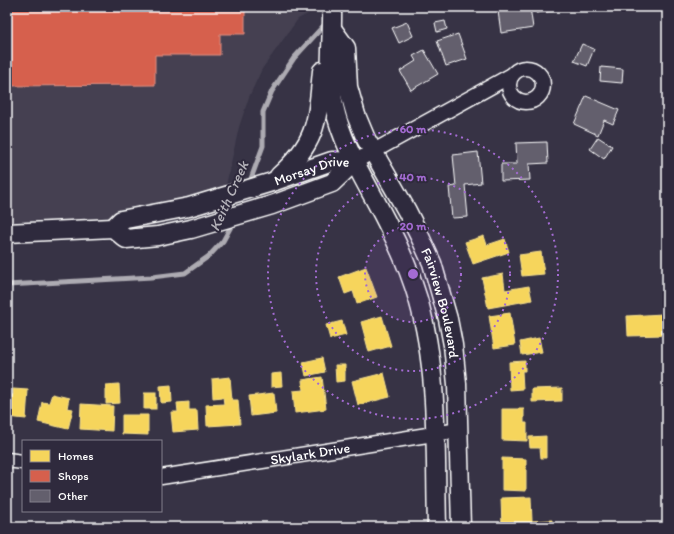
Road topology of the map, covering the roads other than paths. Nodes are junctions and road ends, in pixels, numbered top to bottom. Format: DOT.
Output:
graph roads {
  1 [pos="332,7"];
  2 [pos="333,30"];
  3 [pos="512,75"];
  4 [pos="374,152"];
  5 [pos="354,162"];
  6 [pos="272,182"];
  7 [pos="113,228"];
  8 [pos="7,233"];
  9 [pos="458,430"];
  10 [pos="435,433"];
  11 [pos="7,460"];
  12 [pos="22,462"];
  13 [pos="162,477"];
  14 [pos="437,527"];
  15 [pos="461,527"];
  1 -- 2 [label="street, Fairview Boulevard"];
  2 -- 4 [label="street, Fairview Boulevard"];
  2 -- 5 [label="street, Fairview Boulevard"];
  2 -- 6 [label="street"];
  3 -- 4 [label="street"];
  4 -- 5 [label="street"];
  4 -- 9 [label="street, Fairview Boulevard"];
  5 -- 6 [label="street, Morsay Drive"];
  5 -- 7 [label="street, Morsay Drive"];
  5 -- 10 [label="street, Fairview Boulevard"];
  6 -- 7 [label="street, Morsay Drive"];
  7 -- 8 [label="street, Morsay Drive"];
  9 -- 10 [label="street, Skylark Drive"];
  9 -- 15 [label="street, Fairview Boulevard"];
  10 -- 13 [label="street, Skylark Drive"];
  10 -- 14 [label="street, Fairview Boulevard"];
  11 -- 12 [label="street"];
}
